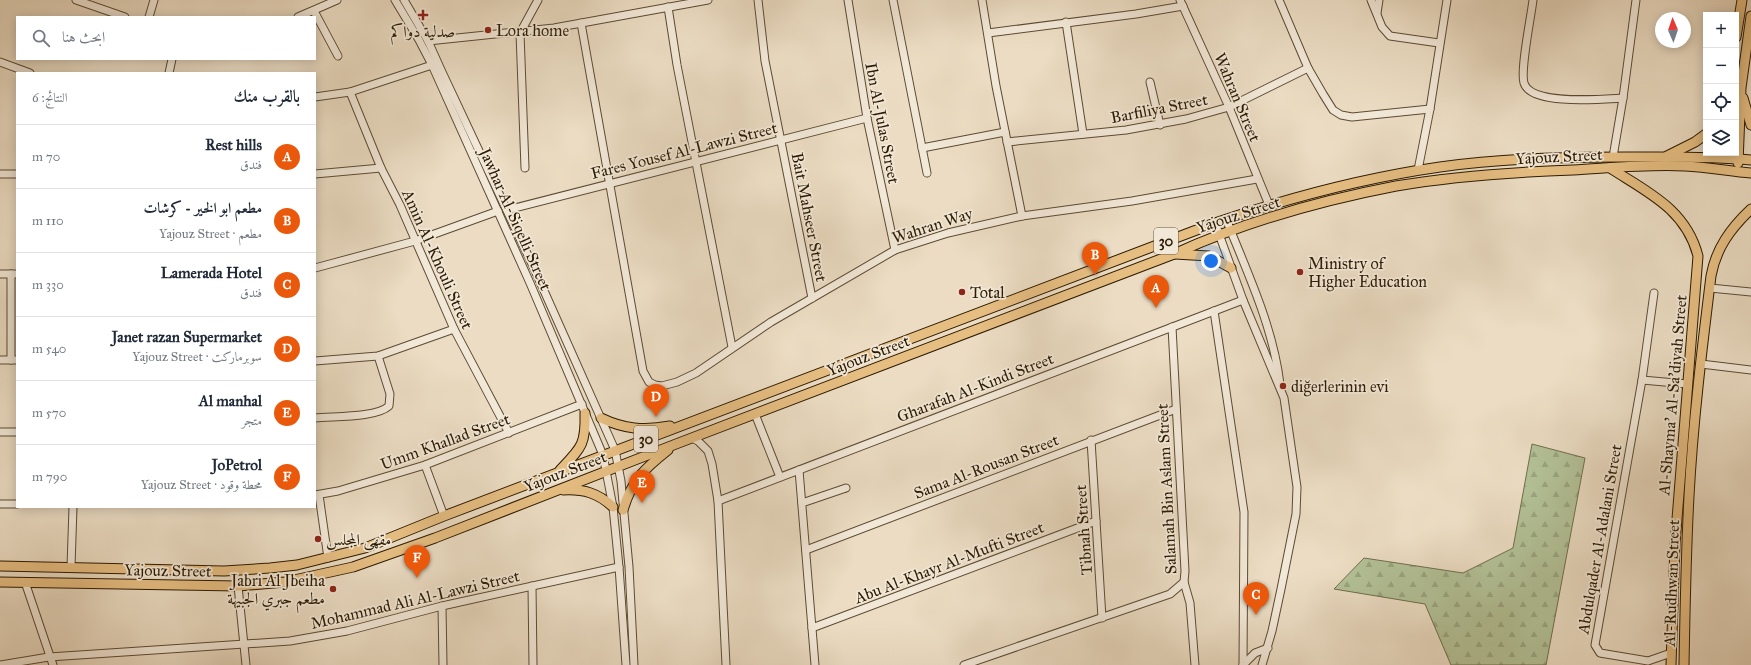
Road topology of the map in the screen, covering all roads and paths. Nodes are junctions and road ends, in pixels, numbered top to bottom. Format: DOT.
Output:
graph roads {
  1 [pos="76,0"];
  2 [pos="154,0"];
  3 [pos="336,0"];
  4 [pos="395,0"];
  5 [pos="404,0"];
  6 [pos="538,0"];
  7 [pos="708,0"];
  8 [pos="758,0"];
  9 [pos="848,0"];
  10 [pos="893,0"];
  11 [pos="982,0"];
  12 [pos="1279,0"];
  13 [pos="1371,0"];
  14 [pos="1379,0"];
  15 [pos="1447,0"];
  16 [pos="1533,0"];
  17 [pos="1636,0"];
  18 [pos="1742,0"];
  19 [pos="1181,3"];
  20 [pos="668,7"];
  21 [pos="314,11"];
  22 [pos="1377,13"];
  23 [pos="122,16"];
  24 [pos="149,16"];
  25 [pos="301,16"];
  26 [pos="1751,16"];
  27 [pos="1739,18"];
  28 [pos="1066,22"];
  29 [pos="581,23"];
  30 [pos="988,32"];
  31 [pos="520,33"];
  32 [pos="428,41"];
  33 [pos="1440,43"];
  34 [pos="338,56"];
  35 [pos="172,60"];
  36 [pos="0,62"];
  37 [pos="432,65"];
  38 [pos="1308,68"];
  39 [pos="27,72"];
  40 [pos="169,72"];
  41 [pos="1150,82"];
  42 [pos="1741,88"];
  43 [pos="350,92"];
  44 [pos="316,97"];
  45 [pos="1623,98"];
  46 [pos="1229,107"];
  47 [pos="1430,109"];
  48 [pos="867,118"];
  49 [pos="1160,125"];
  50 [pos="1751,125"];
  51 [pos="1005,132"];
  52 [pos="1083,134"];
  53 [pos="1703,136"];
  54 [pos="781,140"];
  55 [pos="1007,142"];
  56 [pos="922,148"];
  57 [pos="1703,156"];
  58 [pos="1722,156"];
  59 [pos="1726,156"];
  60 [pos="1612,157"];
  61 [pos="1665,157"];
  62 [pos="1738,159"];
  63 [pos="1751,160"];
  64 [pos="696,163"];
  65 [pos="381,168"];
  66 [pos="525,168"];
  67 [pos="1610,168"];
  68 [pos="1418,170"];
  69 [pos="1722,171"];
  70 [pos="1738,172"];
  71 [pos="927,173"];
  72 [pos="1751,173"];
  73 [pos="0,174"];
  74 [pos="16,174"];
  75 [pos="316,174"];
  76 [pos="1257,179"];
  77 [pos="609,182"];
  78 [pos="1269,206"];
  79 [pos="1751,209"];
  80 [pos="507,210"];
  81 [pos="498,211"];
  82 [pos="1022,216"];
  83 [pos="1226,219"];
  84 [pos="1214,223"];
  85 [pos="1230,230"];
  86 [pos="1219,234"];
  87 [pos="415,241"];
  88 [pos="895,250"];
  89 [pos="1174,254"];
  90 [pos="1698,265"];
  91 [pos="1713,265"];
  92 [pos="316,268"];
  93 [pos="1231,268"];
  94 [pos="0,274"];
  95 [pos="14,274"];
  96 [pos="1710,288"];
  97 [pos="1751,292"];
  98 [pos="1654,293"];
  99 [pos="812,298"];
  100 [pos="1243,300"];
  101 [pos="1214,312"];
  102 [pos="1172,327"];
  103 [pos="454,329"];
  104 [pos="732,347"];
  105 [pos="378,356"];
  106 [pos="0,360"];
  107 [pos="14,360"];
  108 [pos="316,361"];
  109 [pos="1701,364"];
  110 [pos="1751,370"];
  111 [pos="1642,380"];
  112 [pos="1687,384"];
  113 [pos="1281,392"];
  114 [pos="582,404"];
  115 [pos="1176,409"];
  116 [pos="585,413"];
  117 [pos="755,414"];
  118 [pos="316,418"];
  119 [pos="601,418"];
  120 [pos="689,423"];
  121 [pos="0,432"];
  122 [pos="16,432"];
  123 [pos="510,433"];
  124 [pos="692,438"];
  125 [pos="1091,440"];
  126 [pos="676,444"];
  127 [pos="615,450"];
  128 [pos="603,455"];
  129 [pos="425,465"];
  130 [pos="619,466"];
  131 [pos="799,470"];
  132 [pos="606,472"];
  133 [pos="557,473"];
  134 [pos="780,477"];
  135 [pos="846,488"];
  136 [pos="552,492"];
  137 [pos="317,495"];
  138 [pos="718,501"];
  139 [pos="802,503"];
  140 [pos="0,504"];
  141 [pos="16,504"];
  142 [pos="612,507"];
  143 [pos="73,508"];
  144 [pos="623,510"];
  145 [pos="444,516"];
  146 [pos="1096,521"];
  147 [pos="1675,544"];
  148 [pos="1687,544"];
  149 [pos="806,550"];
  150 [pos="328,558"];
  151 [pos="0,566"];
  152 [pos="71,567"];
  153 [pos="619,567"];
  154 [pos="1673,573"];
  155 [pos="1685,574"];
  156 [pos="0,582"];
  157 [pos="26,582"];
  158 [pos="1184,582"];
  159 [pos="238,586"];
  160 [pos="532,586"];
  161 [pos="442,606"];
  162 [pos="1102,618"];
  163 [pos="812,628"];
  164 [pos="245,644"];
  165 [pos="1268,648"];
  166 [pos="1671,653"];
  167 [pos="49,657"];
  168 [pos="1651,663"];
  169 [pos="0,665"];
  170 [pos="53,665"];
  171 [pos="246,665"];
  172 [pos="443,665"];
  173 [pos="533,665"];
  174 [pos="626,665"];
  175 [pos="634,665"];
  176 [pos="726,665"];
  177 [pos="815,665"];
  178 [pos="964,665"];
  179 [pos="1196,665"];
  180 [pos="1243,665"];
  181 [pos="1262,665"];
  182 [pos="1671,665"];
  183 [pos="1684,665"];
  1 -- 23 [label="street"];
  2 -- 24 [label="street"];
  3 -- 21 [label="street"];
  4 -- 37 [label="street, Jawhar Al-Siqelli Street"];
  5 -- 32 [label="street, Jawhar Al-Siqelli Street"];
  6 -- 31 [label="street"];
  7 -- 20 [label="street"];
  8 -- 54 [label="street, Bait Mahseer Street"];
  9 -- 48 [label="street, Ibn Al-Julas Street"];
  10 -- 56 [label="street"];
  11 -- 30 [label="street"];
  12 -- 38 [label="street"];
  13 -- 22 [label="street"];
  14 -- 22 [label="street"];
  15 -- 33 [label="street"];
  16 -- 45 [label="street"];
  17 -- 45 [label="street"];
  18 -- 27 [label="main road"];
  19 -- 28 [label="street"];
  19 -- 46 [label="street, Wahran Street"];
  20 -- 29 [label="street"];
  20 -- 64 [label="street"];
  21 -- 25 [label="street"];
  21 -- 34 [label="street"];
  22 -- 33 [label="street"];
  26 -- 42 [label="main road"];
  28 -- 30 [label="street"];
  28 -- 52 [label="street"];
  29 -- 31 [label="street"];
  29 -- 77 [label="street"];
  30 -- 51 [label="street"];
  31 -- 32 [label="street"];
  31 -- 66 [label="street"];
  32 -- 80 [label="street, Jawhar Al-Siqelli Street"];
  33 -- 47 [label="street"];
  35 -- 40 [label="street"];
  36 -- 39 [label="street"];
  37 -- 43 [label="street"];
  37 -- 81 [label="street, Jawhar Al-Siqelli Street"];
  38 -- 46 [label="street, Barfiliya Street"];
  38 -- 47 [label="street"];
  41 -- 49 [label="street"];
  42 -- 50 [label="main road"];
  42 -- 62 [label="main road"];
  43 -- 44 [label="street"];
  43 -- 65 [label="street, Amin Al-Khouli Street"];
  45 -- 60 [label="street"];
  46 -- 49 [label="street, Barfiliya Street"];
  46 -- 76 [label="street, Wahran Street"];
  47 -- 68 [label="street"];
  48 -- 54 [label="street, Fares Yousef Al-Lawzi Street"];
  48 -- 88 [label="street, Ibn Al-Julas Street"];
  49 -- 52 [label="street, Barfiliya Street"];
  51 -- 55 [label="street"];
  51 -- 56 [label="street"];
  52 -- 55 [label="street, Barfiliya Street"];
  53 -- 61 [label="main road"];
  54 -- 64 [label="street, Fares Yousef Al-Lawzi Street"];
  54 -- 99 [label="street, Bait Mahseer Street"];
  55 -- 82 [label="street"];
  56 -- 71 [label="street"];
  57 -- 61 [label="main road, Yajouz Street / 30"];
  58 -- 69 [label="main road"];
  59 -- 62 [label="main road, Yajouz Street / 30"];
  60 -- 61 [label="main road, Yajouz Street / 30"];
  60 -- 68 [label="main road, Yajouz Street / 30"];
  62 -- 63 [label="main road, Yajouz Street / 30"];
  62 -- 70 [label="main road"];
  64 -- 77 [label="street, Fares Yousef Al-Lawzi Street"];
  64 -- 104 [label="street"];
  65 -- 75 [label="street"];
  65 -- 87 [label="street, Amin Al-Khouli Street"];
  67 -- 69 [label="main road, Yajouz Street / 30"];
  67 -- 85 [label="main road, Yajouz Street / 30"];
  67 -- 90 [label="main road, Al-Shayma’ Al-Sa’diyah Street"];
  68 -- 78 [label="main road, Yajouz Street / 30"];
  69 -- 70 [label="main road, Yajouz Street / 30"];
  70 -- 72 [label="main road, Yajouz Street / 30"];
  73 -- 74 [label="street"];
  76 -- 78 [label="street, Wahran Street"];
  76 -- 82 [label="street, Wahran Way"];
  77 -- 80 [label="street, Fares Yousef Al-Lawzi Street"];
  77 -- 104 [label="street, Wahran Way"];
  78 -- 83 [label="main road, Yajouz Street / 30"];
  79 -- 91 [label="main road, Al-Shayma’ Al-Sa’diyah Street"];
  80 -- 119 [label="street, Jawhar Al-Siqelli Street"];
  81 -- 87 [label="street"];
  81 -- 114 [label="street, Jawhar Al-Siqelli Street"];
  82 -- 88 [label="street, Wahran Way"];
  83 -- 84 [label="main road, Yajouz Street / 30"];
  83 -- 85 [label="street"];
  84 -- 86 [label="street"];
  84 -- 120 [label="main road, Yajouz Street / 30"];
  85 -- 86 [label="main road, Yajouz Street / 30"];
  85 -- 113 [label="street"];
  86 -- 89 [label="main road, Yajouz Street / 30"];
  86 -- 93 [label="street"];
  87 -- 92 [label="street"];
  87 -- 103 [label="street, Amin Al-Khouli Street"];
  88 -- 99 [label="street, Wahran Way"];
  89 -- 93 [label="main road"];
  89 -- 117 [label="main road, Yajouz Street / 30"];
  90 -- 91 [label="main road"];
  90 -- 112 [label="main road, Al-Shayma’ Al-Sa’diyah Street"];
  91 -- 96 [label="main road, Al-Shayma’ Al-Sa’diyah Street"];
  93 -- 100 [label="street"];
  94 -- 95 [label="street"];
  95 -- 107 [label="street"];
  96 -- 97 [label="street"];
  96 -- 109 [label="main road, Al-Rudhwan Street"];
  98 -- 111 [label="street, Abdulqader Al-Adalani Street"];
  99 -- 104 [label="street, Wahran Way"];
  100 -- 101 [label="street, Gharafah Al-Kindi Street"];
  100 -- 113 [label="street"];
  101 -- 102 [label="street, Gharafah Al-Kindi Street"];
  101 -- 180 [label="street"];
  102 -- 115 [label="street, Salamah Bin Aslam Street"];
  102 -- 131 [label="street, Gharafah Al-Kindi Street"];
  103 -- 105 [label="street"];
  103 -- 123 [label="street, Amin Al-Khouli Street"];
  105 -- 108 [label="street"];
  105 -- 118 [label="street"];
  106 -- 107 [label="street"];
  109 -- 110 [label="street"];
  109 -- 148 [label="main road, Al-Rudhwan Street"];
  111 -- 112 [label="street"];
  111 -- 168 [label="street, Abdulqader Al-Adalani Street"];
  112 -- 147 [label="main road, Al-Shayma’ Al-Sa’diyah Street"];
  113 -- 165 [label="street"];
  114 -- 116 [label="street, Jawhar Al-Siqelli Street"];
  114 -- 123 [label="street, Umm Khallad Street"];
  115 -- 125 [label="street, Sama Al-Rousan Street"];
  115 -- 158 [label="street, Salamah Bin Aslam Street"];
  116 -- 128 [label="street, Jawhar Al-Siqelli Street"];
  116 -- 133 [label="main road"];
  117 -- 124 [label="main road, Yajouz Street / 30"];
  117 -- 134 [label="street"];
  119 -- 120 [label="main road"];
  119 -- 127 [label="street, Jawhar Al-Siqelli Street"];
  120 -- 127 [label="main road, Yajouz Street / 30"];
  121 -- 122 [label="street"];
  123 -- 129 [label="street, Umm Khallad Street"];
  124 -- 126 [label="main road, Yajouz Street / 30"];
  124 -- 138 [label="street"];
  125 -- 146 [label="street, Tibnah Street"];
  125 -- 149 [label="street, Sama Al-Rousan Street"];
  126 -- 130 [label="main road, Yajouz Street / 30"];
  126 -- 144 [label="main road"];
  127 -- 128 [label="main road, Yajouz Street / 30"];
  127 -- 130 [label="street, Jawhar Al-Siqelli Street"];
  128 -- 132 [label="street, Jawhar Al-Siqelli Street"];
  128 -- 133 [label="main road, Yajouz Street / 30"];
  129 -- 137 [label="street, Umm Khallad Street"];
  129 -- 145 [label="street"];
  130 -- 132 [label="main road, Yajouz Street / 30"];
  130 -- 144 [label="street, Jawhar Al-Siqelli Street"];
  131 -- 134 [label="street, Gharafah Al-Kindi Street"];
  131 -- 139 [label="street"];
  132 -- 136 [label="main road, Yajouz Street / 30"];
  132 -- 142 [label="street, Jawhar Al-Siqelli Street"];
  133 -- 145 [label="main road, Yajouz Street / 30"];
  134 -- 138 [label="street, Gharafah Al-Kindi Street"];
  135 -- 139 [label="street"];
  136 -- 142 [label="main road"];
  136 -- 159 [label="main road, Yajouz Street / 30"];
  137 -- 150 [label="street"];
  138 -- 176 [label="street"];
  139 -- 149 [label="street"];
  140 -- 141 [label="street"];
  142 -- 153 [label="street, Jawhar Al-Siqelli Street"];
  143 -- 152 [label="street"];
  144 -- 175 [label="street, Jawhar Al-Siqelli Street"];
  145 -- 150 [label="main road, Yajouz Street / 30"];
  146 -- 162 [label="street, Tibnah Street"];
  146 -- 163 [label="street, Abu Al-Khayr Al-Mufti Street"];
  147 -- 148 [label="main road"];
  147 -- 154 [label="main road, Al-Shayma’ Al-Sa’diyah Street"];
  148 -- 155 [label="main road, Al-Rudhwan Street"];
  149 -- 163 [label="street"];
  150 -- 152 [label="main road, Yajouz Street / 30"];
  151 -- 152 [label="main road, Yajouz Street / 30"];
  153 -- 160 [label="street, Mohammad Ali Al-Lawzi Street"];
  153 -- 174 [label="street, Jawhar Al-Siqelli Street"];
  154 -- 155 [label="main road"];
  154 -- 166 [label="main road, Al-Shayma’ Al-Sa’diyah Street"];
  155 -- 183 [label="main road, Al-Rudhwan Street"];
  156 -- 157 [label="main road, Yajouz Street / 30"];
  157 -- 159 [label="main road, Yajouz Street / 30"];
  157 -- 167 [label="street"];
  158 -- 162 [label="street, Salamah Bin Aslam Street"];
  158 -- 179 [label="street"];
  159 -- 164 [label="street"];
  160 -- 161 [label="street, Mohammad Ali Al-Lawzi Street"];
  160 -- 173 [label="street"];
  161 -- 164 [label="street, Mohammad Ali Al-Lawzi Street"];
  161 -- 172 [label="street"];
  162 -- 178 [label="street, Salamah Bin Aslam Street"];
  163 -- 177 [label="street"];
  164 -- 167 [label="street, Mohammad Ali Al-Lawzi Street"];
  164 -- 171 [label="street"];
  165 -- 180 [label="street"];
  165 -- 181 [label="street"];
  166 -- 168 [label="street, Abdulqader Al-Adalani Street"];
  166 -- 182 [label="main road, Al-Shayma’ Al-Sa’diyah Street"];
  167 -- 169 [label="street, Mohammad Ali Al-Lawzi Street"];
  167 -- 170 [label="street"];
}
